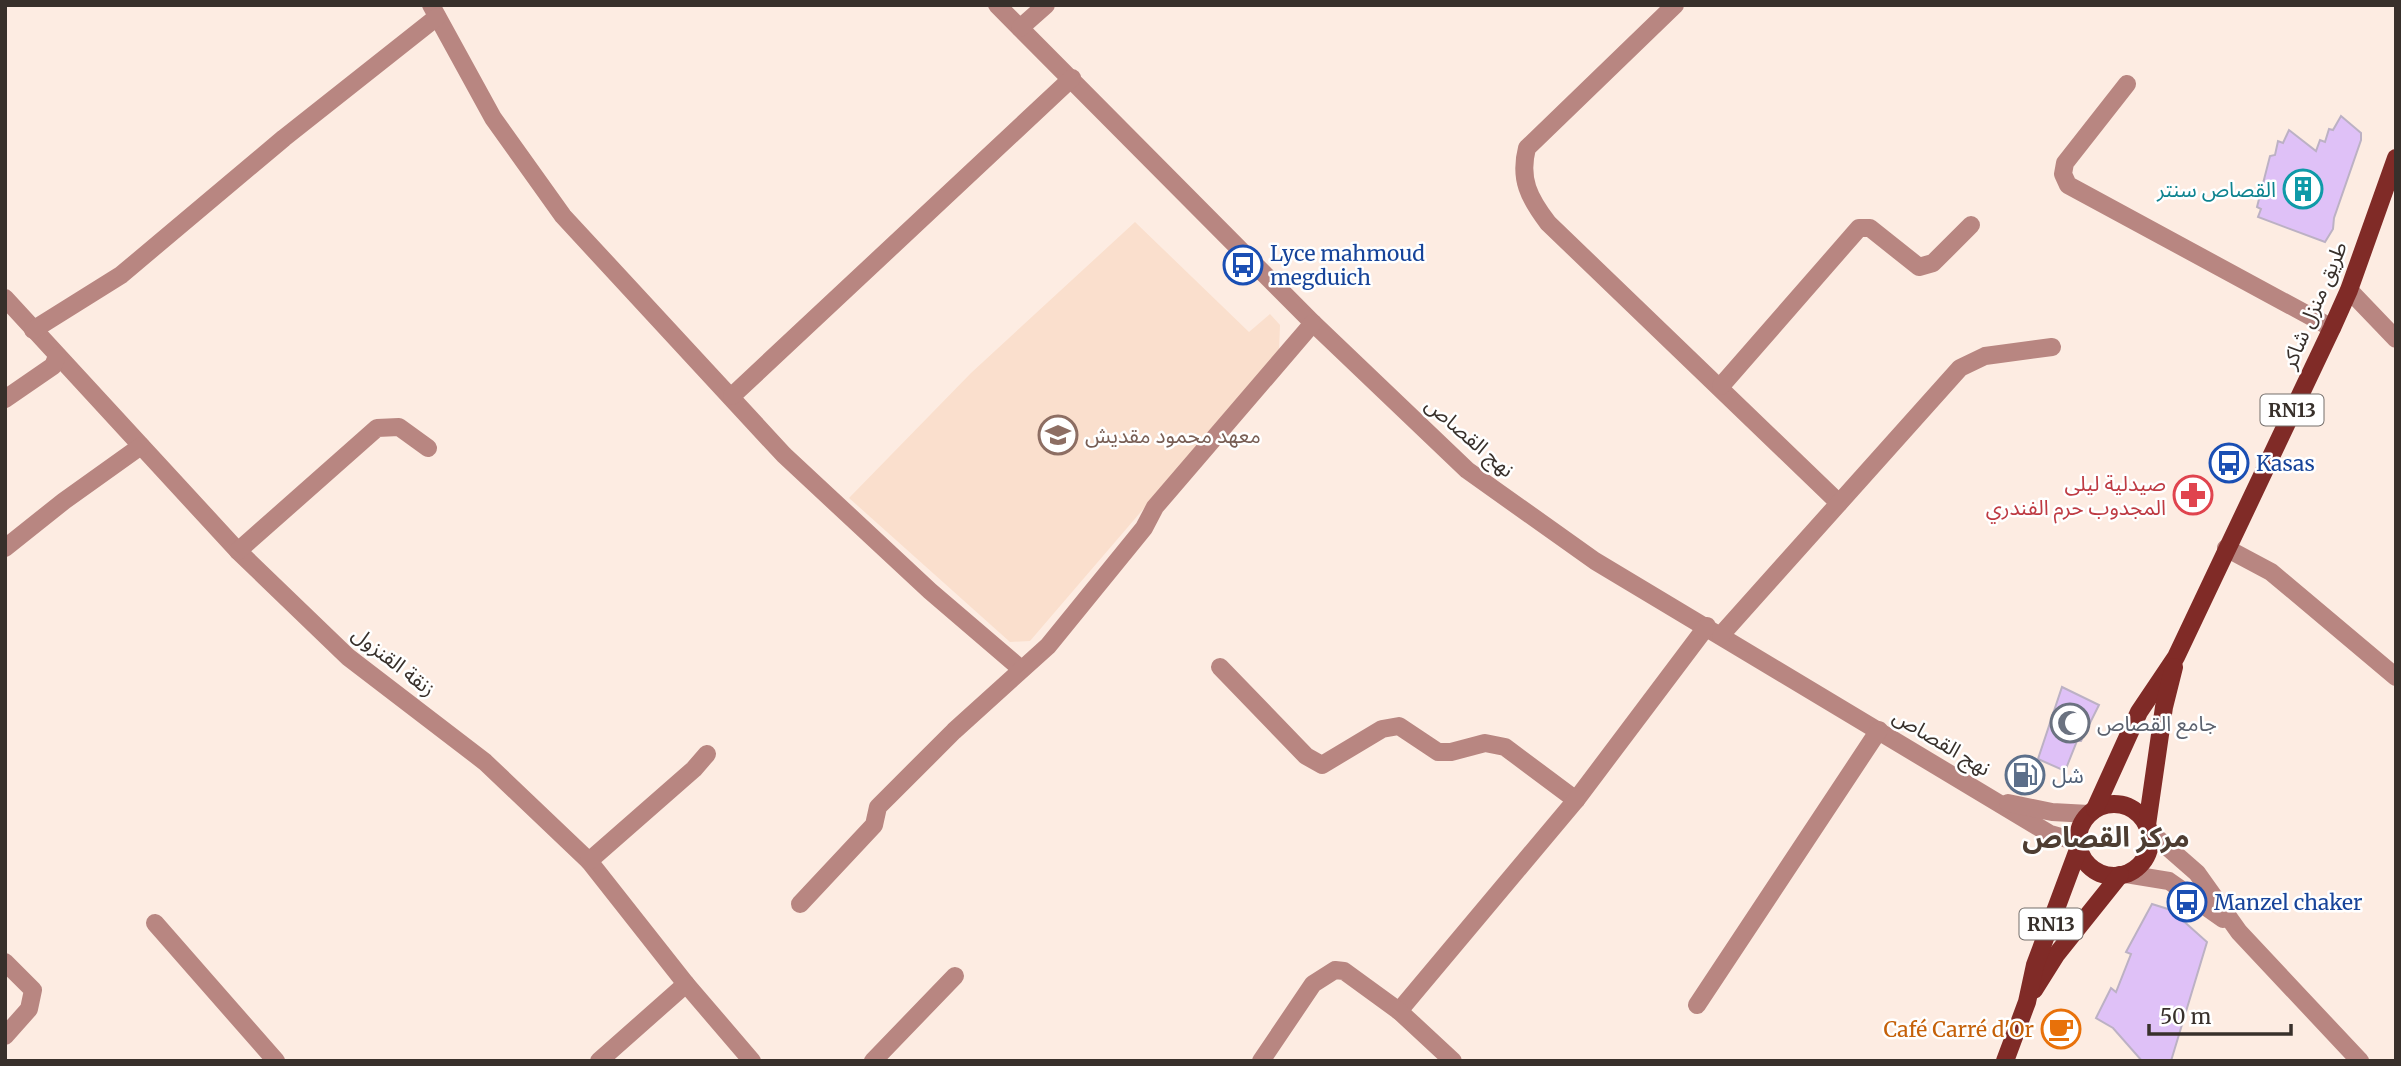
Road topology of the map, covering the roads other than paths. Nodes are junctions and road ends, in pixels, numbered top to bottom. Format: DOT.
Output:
graph roads {
  1 [pos="997,5"];
  2 [pos="1046,5"];
  3 [pos="1675,5"];
  4 [pos="434,11"];
  5 [pos="1020,28"];
  6 [pos="1072,78"];
  7 [pos="2127,84"];
  8 [pos="2396,158"];
  9 [pos="1971,225"];
  10 [pos="2349,289"];
  11 [pos="5,298"];
  12 [pos="1312,323"];
  13 [pos="2332,328"];
  14 [pos="33,330"];
  15 [pos="2396,339"];
  16 [pos="2052,347"];
  17 [pos="57,356"];
  18 [pos="1720,386"];
  19 [pos="732,396"];
  20 [pos="5,399"];
  21 [pos="141,446"];
  22 [pos="429,448"];
  23 [pos="1839,503"];
  24 [pos="5,548"];
  25 [pos="2226,548"];
  26 [pos="238,551"];
  27 [pos="1714,630"];
  28 [pos="2176,657"];
  29 [pos="1220,667"];
  30 [pos="1021,669"];
  31 [pos="2396,677"];
  32 [pos="1879,730"];
  33 [pos="707,754"];
  34 [pos="1576,800"];
  35 [pos="1995,800"];
  36 [pos="2092,811"];
  37 [pos="2148,828"];
  38 [pos="2078,844"];
  39 [pos="589,861"];
  40 [pos="2123,874"];
  41 [pos="800,904"];
  42 [pos="155,923"];
  43 [pos="2239,932"];
  44 [pos="5,962"];
  45 [pos="955,976"];
  46 [pos="686,984"];
  47 [pos="2027,1002"];
  48 [pos="1697,1005"];
  49 [pos="1399,1011"];
  50 [pos="5,1036"];
  51 [pos="2354,1059"];
  52 [pos="276,1061"];
  53 [pos="599,1061"];
  54 [pos="752,1061"];
  55 [pos="873,1061"];
  56 [pos="1261,1061"];
  57 [pos="1453,1061"];
  58 [pos="2005,1061"];
  1 -- 5 [label="street, نهج القصاص"];
  2 -- 5 [label="street"];
  3 -- 18 [label="street"];
  4 -- 14 [label="street"];
  4 -- 19 [label="street"];
  5 -- 6 [label="street, نهج القصاص"];
  6 -- 12 [label="street, نهج القصاص"];
  6 -- 19 [label="street"];
  7 -- 13 [label="street"];
  8 -- 10 [label="main road, طريق منزل شاكر / RN13"];
  9 -- 18 [label="street"];
  10 -- 13 [label="main road, طريق منزل شاكر / RN13"];
  10 -- 15 [label="street"];
  11 -- 14 [label="street, زنقة القنزول"];
  12 -- 27 [label="street, نهج القصاص"];
  12 -- 30 [label="street"];
  13 -- 25 [label="main road, طريق منزل شاكر / RN13"];
  14 -- 17 [label="street, زنقة القنزول"];
  16 -- 23 [label="street"];
  17 -- 20 [label="street"];
  17 -- 21 [label="street, زنقة القنزول"];
  18 -- 23 [label="street"];
  19 -- 30 [label="street"];
  21 -- 24 [label="street"];
  21 -- 26 [label="street, زنقة القنزول"];
  22 -- 26 [label="street"];
  23 -- 27 [label="street"];
  25 -- 28 [label="main road, طريق منزل شاكر / RN13"];
  25 -- 31 [label="street"];
  26 -- 39 [label="street, زنقة القنزول"];
  27 -- 32 [label="street, نهج القصاص"];
  27 -- 34 [label="street"];
  28 -- 36 [label="main road, طريق منزل شاكر / RN13"];
  28 -- 37 [label="main road, طريق منزل شاكر / RN13"];
  29 -- 34 [label="street"];
  30 -- 41 [label="street"];
  32 -- 35 [label="street, نهج القصاص"];
  32 -- 48 [label="street"];
  33 -- 39 [label="street"];
  34 -- 49 [label="street"];
  35 -- 36 [label="street, نهج القصاص"];
  35 -- 38 [label="street, نهج القصاص"];
  36 -- 37 [label="main road"];
  36 -- 38 [label="main road, RN13"];
  37 -- 40 [label="main road, RN13"];
  37 -- 43 [label="street"];
  38 -- 40 [label="main road"];
  38 -- 47 [label="main road, RN13"];
  39 -- 46 [label="street, زنقة القنزول"];
  40 -- 43 [label="street"];
  40 -- 47 [label="main road, RN13"];
  42 -- 52 [label="street"];
  43 -- 51 [label="street"];
  44 -- 50 [label="street"];
  45 -- 55 [label="street"];
  46 -- 53 [label="street"];
  46 -- 54 [label="street, زنقة القنزول"];
  47 -- 58 [label="main road, RN13"];
  49 -- 56 [label="street"];
  49 -- 57 [label="street"];
}
